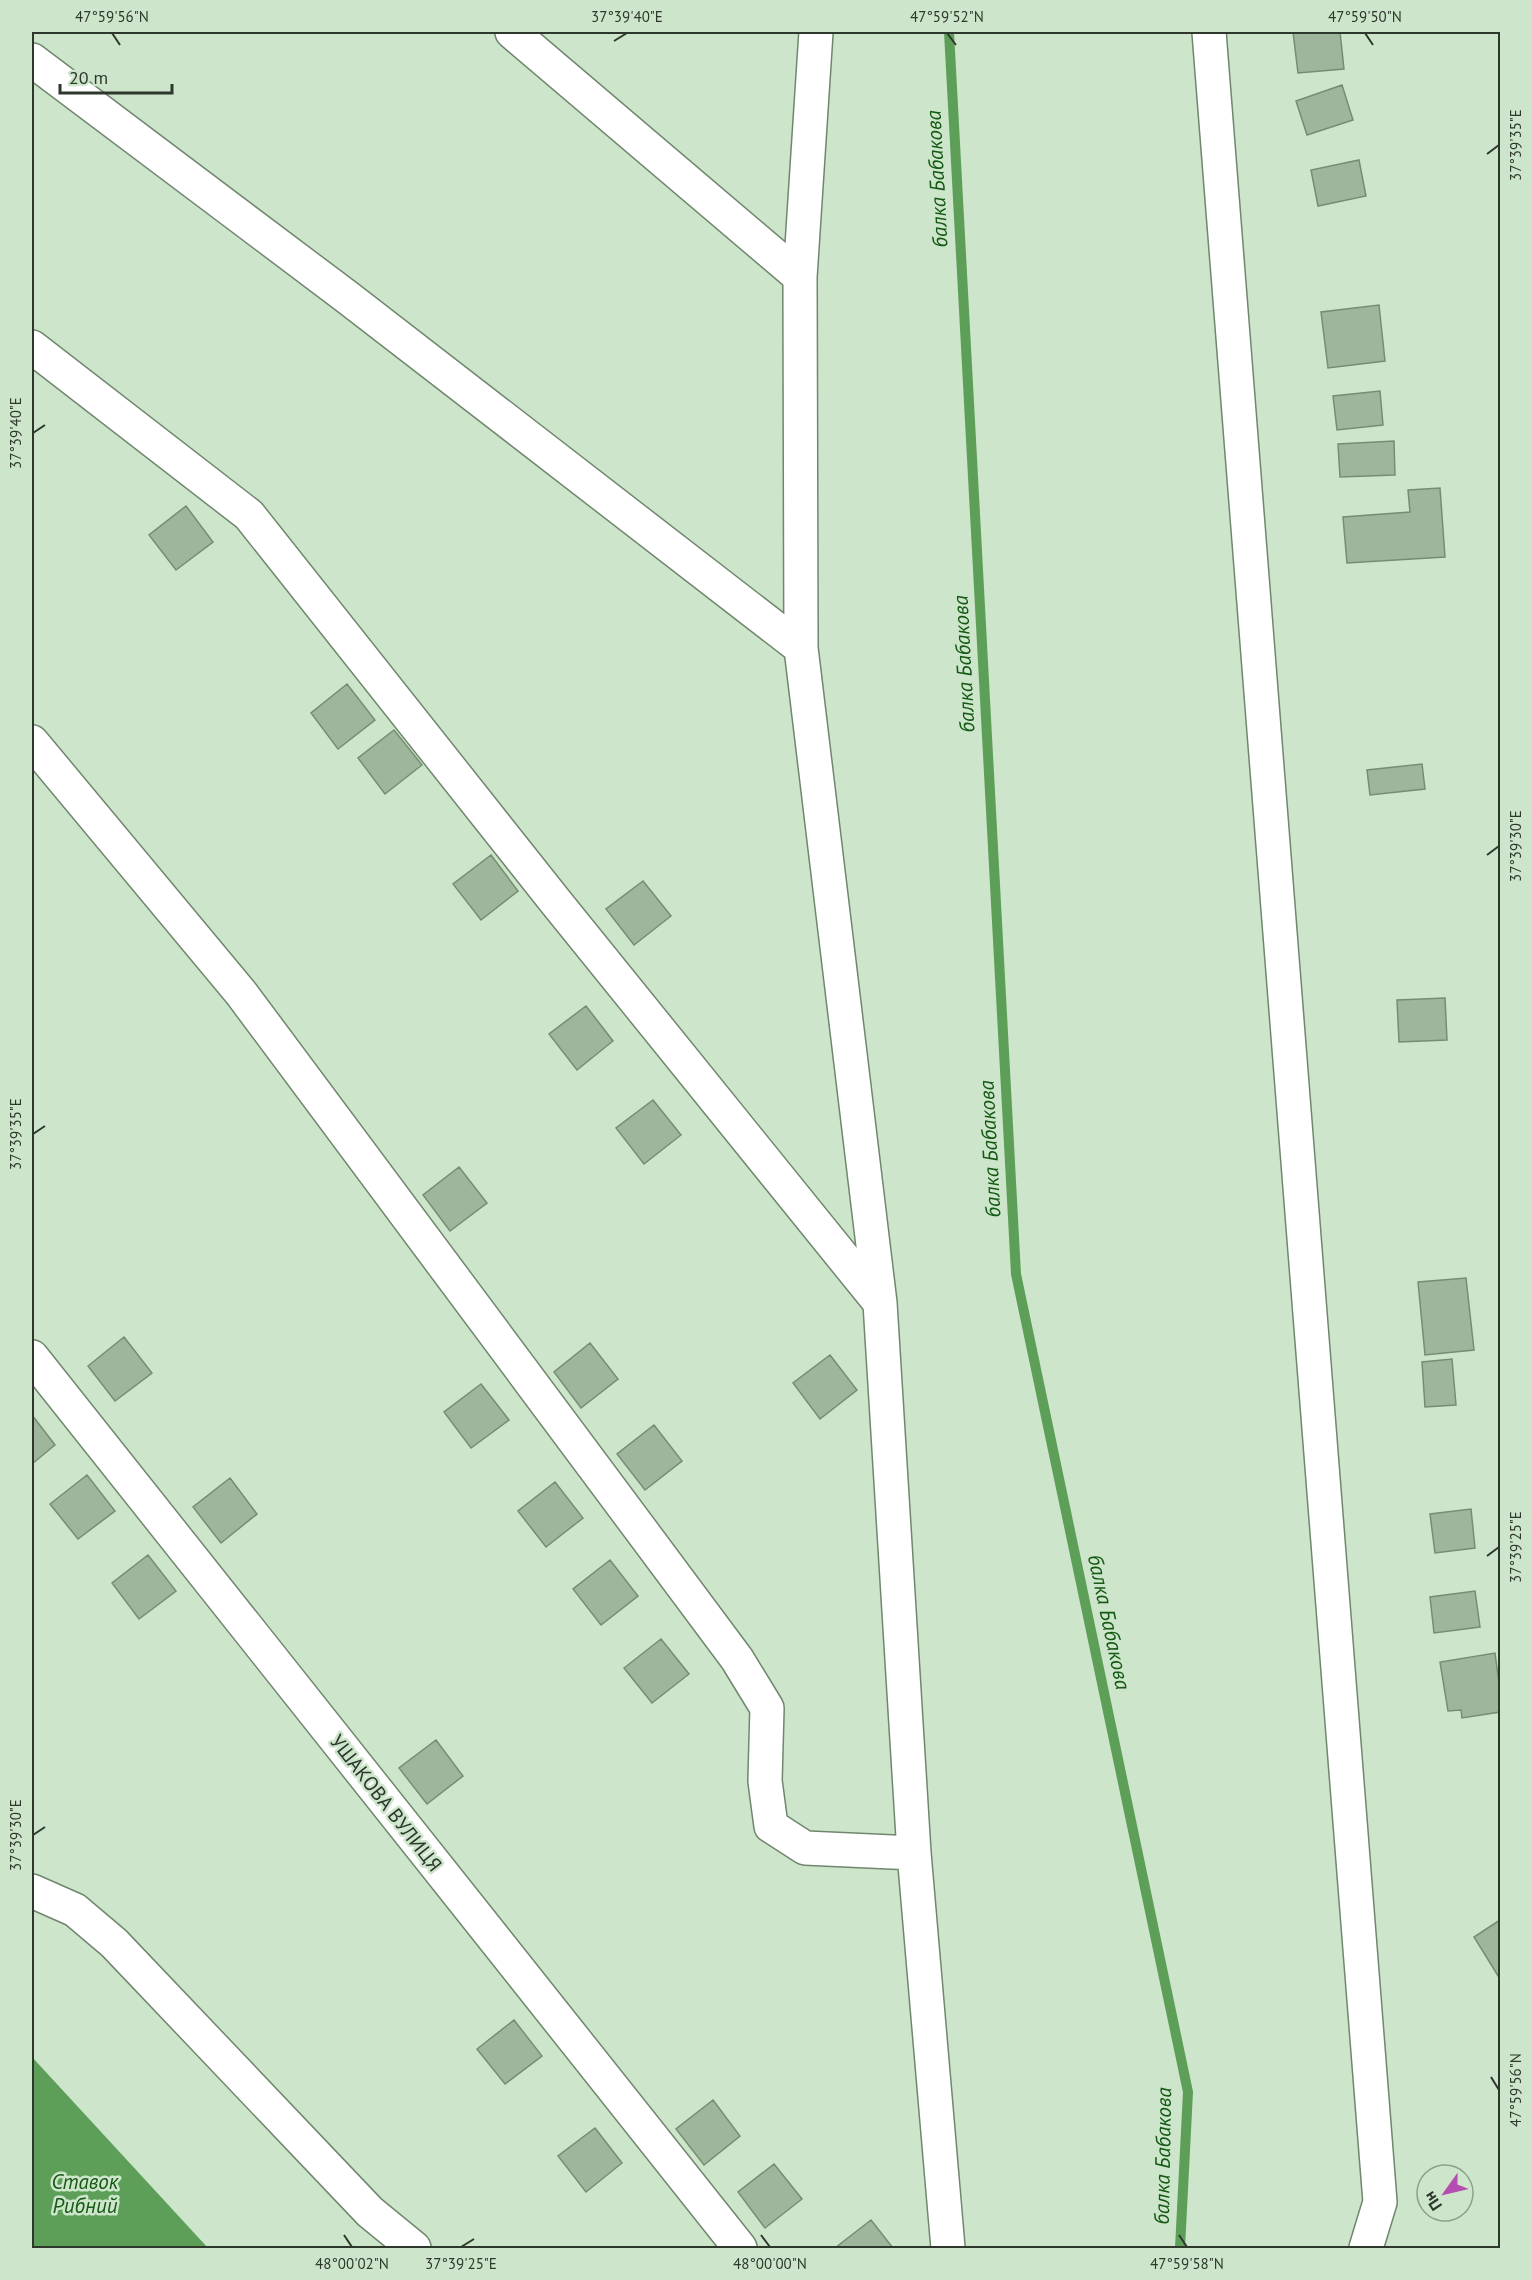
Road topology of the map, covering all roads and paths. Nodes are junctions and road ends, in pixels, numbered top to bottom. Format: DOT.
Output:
graph roads {
  1 [pos="512,32"];
  2 [pos="816,32"];
  3 [pos="1209,32"];
  4 [pos="32,60"];
  5 [pos="800,277"];
  6 [pos="32,347"];
  7 [pos="801,648"];
  8 [pos="32,742"];
  9 [pos="880,1303"];
  10 [pos="32,1358"];
  11 [pos="914,1853"];
  12 [pos="32,1891"];
  13 [pos="414,2248"];
  14 [pos="740,2248"];
  15 [pos="948,2248"];
  16 [pos="1366,2248"];
  1 -- 5 [label="street"];
  2 -- 5 [label="street"];
  3 -- 16 [label="street"];
  4 -- 7 [label="street"];
  5 -- 7 [label="street"];
  6 -- 9 [label="street"];
  7 -- 9 [label="street"];
  8 -- 11 [label="street"];
  9 -- 11 [label="street"];
  10 -- 14 [label="street, УШАКОВА ВУЛИЦЯ"];
  11 -- 15 [label="street"];
  12 -- 13 [label="street"];
}
